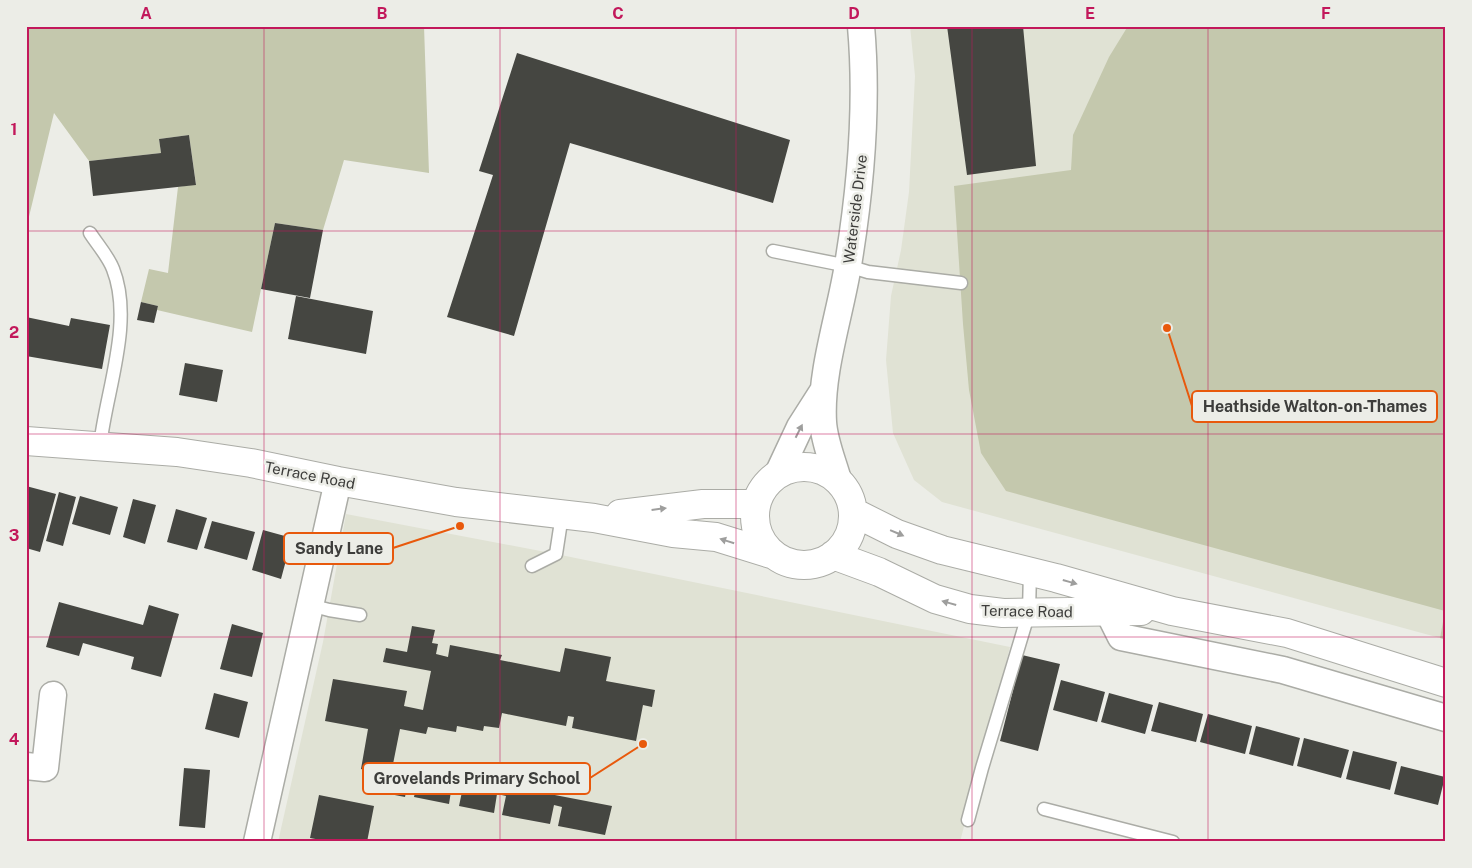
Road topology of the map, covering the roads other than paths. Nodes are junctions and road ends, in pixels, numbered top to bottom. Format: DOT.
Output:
graph roads {
  1 [pos="861,26"];
  2 [pos="90,233"];
  3 [pos="773,251"];
  4 [pos="848,266"];
  5 [pos="961,283"];
  6 [pos="823,390"];
  7 [pos="26,441"];
  8 [pos="100,446"];
  9 [pos="778,474"];
  10 [pos="838,480"];
  11 [pos="338,481"];
  12 [pos="755,504"];
  13 [pos="853,512"];
  14 [pos="562,515"];
  15 [pos="594,518"];
  16 [pos="774,555"];
  17 [pos="833,555"];
  18 [pos="532,566"];
  19 [pos="1030,571"];
  20 [pos="310,605"];
  21 [pos="1108,611"];
  22 [pos="1172,611"];
  23 [pos="1029,612"];
  24 [pos="360,615"];
  25 [pos="1412,672"];
  26 [pos="1446,683"];
  27 [pos="53,695"];
  28 [pos="1405,705"];
  29 [pos="1446,718"];
  30 [pos="26,766"];
  31 [pos="1044,809"];
  32 [pos="968,820"];
  33 [pos="257,842"];
  34 [pos="1173,842"];
  1 -- 4 [label="street, Waterside Drive"];
  2 -- 8 [label="lane"];
  3 -- 4 [label="lane"];
  4 -- 5 [label="lane"];
  4 -- 6 [label="street, Waterside Drive"];
  9 -- 6 [label="street, Waterside Drive, one-way"];
  6 -- 10 [label="street, Waterside Drive"];
  7 -- 8 [label="main road, Terrace Road"];
  8 -- 11 [label="main road, Terrace Road"];
  9 -- 10 [label="main road"];
  9 -- 12 [label="main road"];
  10 -- 13 [label="main road"];
  11 -- 14 [label="main road, Terrace Road"];
  11 -- 20 [label="street"];
  15 -- 12 [label="main road, Terrace Road, one-way"];
  12 -- 16 [label="main road"];
  13 -- 17 [label="main road"];
  13 -- 19 [label="main road, Terrace Road, one-way"];
  14 -- 15 [label="main road, Terrace Road"];
  14 -- 18 [label="lane"];
  16 -- 15 [label="main road, Terrace Road, one-way"];
  16 -- 17 [label="main road"];
  23 -- 17 [label="main road, Terrace Road, one-way"];
  19 -- 22 [label="main road, Terrace Road, one-way"];
  19 -- 23 [label="lane"];
  20 -- 24 [label="lane"];
  20 -- 33 [label="street"];
  21 -- 22 [label="main road, Terrace Road"];
  21 -- 23 [label="main road, Terrace Road"];
  21 -- 28 [label="street"];
  22 -- 25 [label="main road, Terrace Road"];
  23 -- 32 [label="lane"];
  25 -- 26 [label="main road, Terrace Road"];
  25 -- 28 [label="street"];
  27 -- 30 [label="street"];
  28 -- 29 [label="street"];
  31 -- 34 [label="lane"];
}
